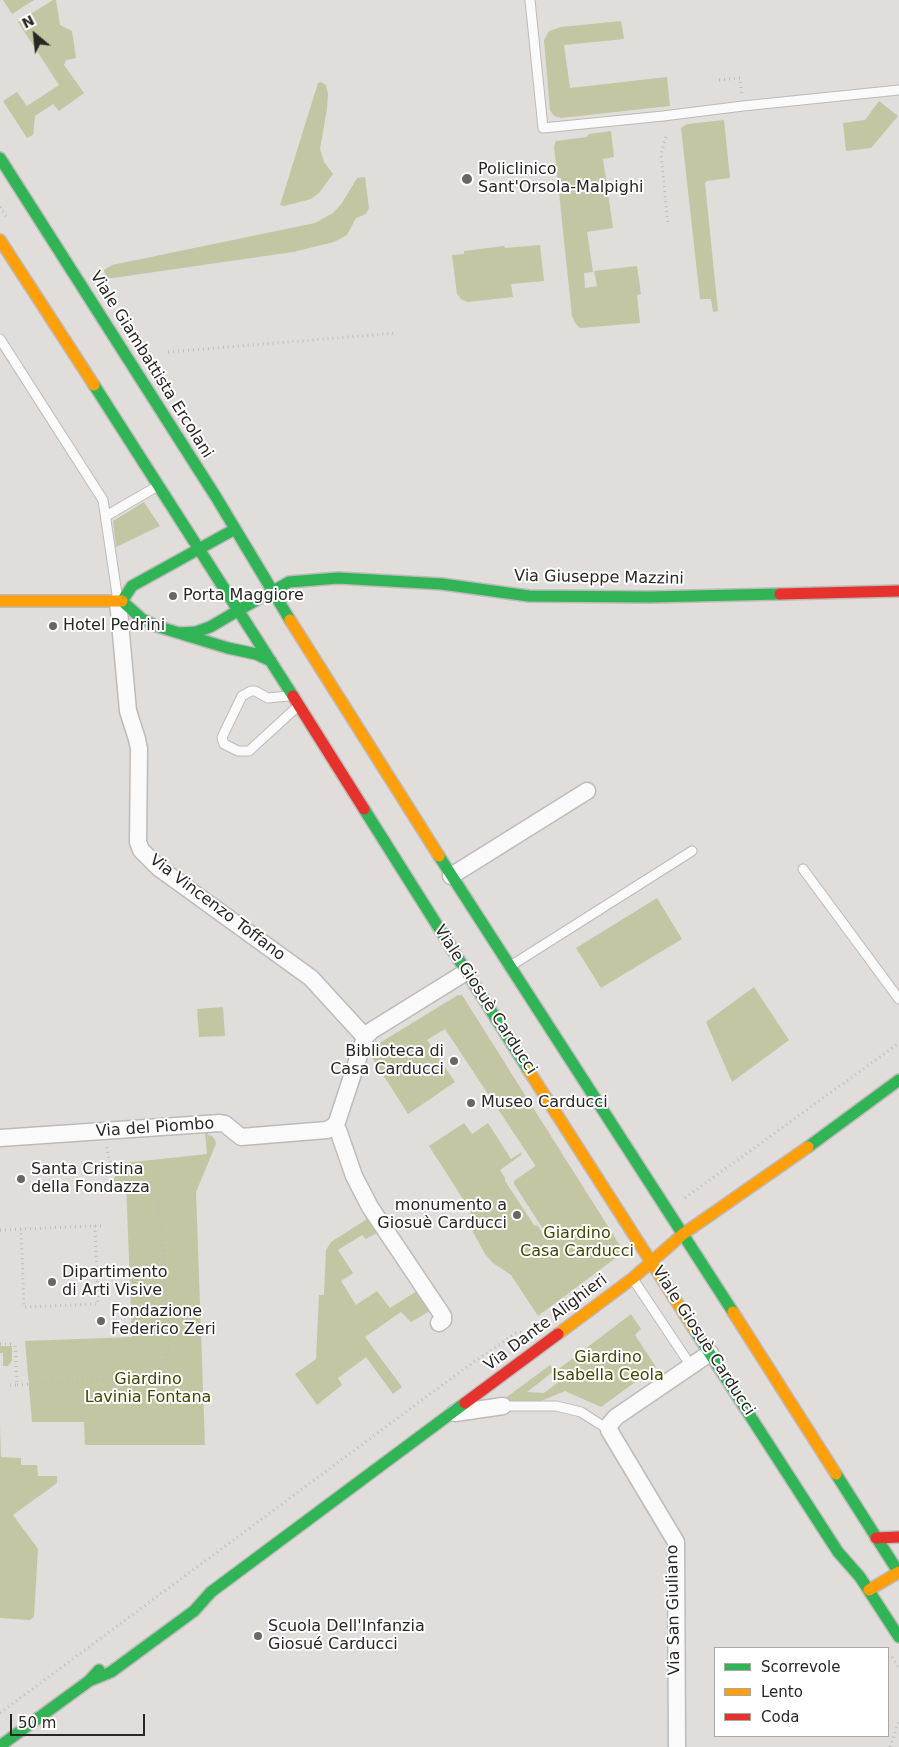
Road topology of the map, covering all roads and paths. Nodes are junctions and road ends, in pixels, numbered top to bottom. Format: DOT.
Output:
graph roads {
  1 [pos="530,0"];
  2 [pos="719,80"];
  3 [pos="899,90"];
  4 [pos="743,106"];
  5 [pos="666,137"];
  6 [pos="0,158"];
  7 [pos="668,225"];
  8 [pos="0,240"];
  9 [pos="396,333"];
  10 [pos="0,339"];
  11 [pos="168,352"];
  12 [pos="158,485"];
  13 [pos="106,516"];
  14 [pos="235,529"];
  15 [pos="200,549"];
  16 [pos="272,590"];
  17 [pos="899,591"];
  18 [pos="0,601"];
  19 [pos="120,601"];
  20 [pos="239,610"];
  21 [pos="179,634"];
  22 [pos="271,661"];
  23 [pos="330,685"];
  24 [pos="318,692"];
  25 [pos="299,700"];
  26 [pos="587,791"];
  27 [pos="692,851"];
  28 [pos="803,869"];
  29 [pos="451,876"];
  30 [pos="500,951"];
  31 [pos="488,958"];
  32 [pos="510,966"];
  33 [pos="470,970"];
  34 [pos="899,999"];
  35 [pos="365,1037"];
  36 [pos="899,1043"];
  37 [pos="899,1080"];
  38 [pos="334,1126"];
  39 [pos="106,1131"];
  40 [pos="0,1138"];
  41 [pos="681,1201"];
  42 [pos="95,1226"];
  43 [pos="101,1226"];
  44 [pos="21,1229"];
  45 [pos="0,1230"];
  46 [pos="683,1234"];
  47 [pos="653,1262"];
  48 [pos="633,1278"];
  49 [pos="439,1323"];
  50 [pos="744,1329"];
  51 [pos="520,1332"];
  52 [pos="732,1337"];
  53 [pos="0,1344"];
  54 [pos="714,1350"];
  55 [pos="691,1366"];
  56 [pos="18,1384"];
  57 [pos="10,1385"];
  58 [pos="503,1406"];
  59 [pos="452,1413"];
  60 [pos="609,1430"];
  61 [pos="899,1537"];
  62 [pos="876,1538"];
  63 [pos="899,1572"];
  64 [pos="868,1590"];
  65 [pos="899,1637"];
  66 [pos="0,1713"];
  67 [pos="899,1721"];
  68 [pos="0,1746"];
  69 [pos="676,1747"];
  70 [pos="890,1747"];
  1 -- 4 [label="lane"];
  2 -- 4 [label="path"];
  3 -- 4 [label="lane"];
  5 -- 7 [label="path"];
  6 -- 14 [label="main road, Viale Giambattista Ercolani"];
  8 -- 12 [label="main road"];
  9 -- 11 [label="path"];
  10 -- 13 [label="lane"];
  12 -- 13 [label="lane"];
  12 -- 15 [label="main road"];
  13 -- 19 [label="lane"];
  14 -- 15 [label="main road"];
  14 -- 16 [label="main road, Viale Giambattista Ercolani"];
  15 -- 19 [label="main road"];
  15 -- 20 [label="main road"];
  16 -- 17 [label="main road, Via Giuseppe Mazzini"];
  16 -- 20 [label="main road, Via Giuseppe Mazzini"];
  16 -- 23 [label="main road"];
  18 -- 19 [label="main road"];
  19 -- 21 [label="main road"];
  19 -- 35 [label="street, Via Vincenzo Toffano"];
  20 -- 21 [label="main road, Via Giuseppe Mazzini"];
  20 -- 22 [label="main road, Viale Giosuè Carducci"];
  21 -- 22 [label="main road"];
  22 -- 25 [label="main road, Viale Giosuè Carducci"];
  23 -- 24 [label="main road"];
  23 -- 29 [label="main road"];
  25 -- 25 [label="lane"];
  25 -- 33 [label="main road, Viale Giosuè Carducci"];
  26 -- 29 [label="street"];
  27 -- 32 [label="lane"];
  28 -- 34 [label="lane"];
  29 -- 30 [label="main road"];
  30 -- 31 [label="main road"];
  30 -- 32 [label="main road"];
  32 -- 46 [label="main road"];
  33 -- 35 [label="street"];
  33 -- 47 [label="main road, Viale Giosuè Carducci"];
  35 -- 38 [label="street"];
  36 -- 41 [label="path"];
  37 -- 46 [label="main road, Via Dante Alighieri"];
  38 -- 39 [label="street, Via del Piombo"];
  38 -- 49 [label="street"];
  39 -- 40 [label="street, Via del Piombo"];
  39 -- 56 [label="path"];
  42 -- 43 [label="path"];
  42 -- 44 [label="path"];
  42 -- 44 [label="path"];
  44 -- 45 [label="path"];
  46 -- 47 [label="main road, Via Dante Alighieri"];
  46 -- 50 [label="main road"];
  47 -- 48 [label="main road, Via Dante Alighieri"];
  47 -- 54 [label="main road, Viale Giosuè Carducci"];
  48 -- 55 [label="lane"];
  48 -- 59 [label="main road, Via Dante Alighieri"];
  50 -- 52 [label="main road"];
  50 -- 62 [label="main road"];
  51 -- 66 [label="path"];
  53 -- 56 [label="path"];
  54 -- 55 [label="street"];
  54 -- 64 [label="main road, Viale Giosuè Carducci"];
  55 -- 60 [label="street"];
  56 -- 57 [label="path"];
  58 -- 59 [label="street, Via San Giuliano"];
  58 -- 60 [label="lane, Via San Giuliano"];
  59 -- 68 [label="main road, Via Dante Alighieri"];
  60 -- 69 [label="street, Via San Giuliano"];
  61 -- 62 [label="main road"];
  62 -- 63 [label="main road"];
  63 -- 64 [label="main road"];
  64 -- 65 [label="main road, Viale Giosuè Carducci"];
  67 -- 70 [label="path"];
}
